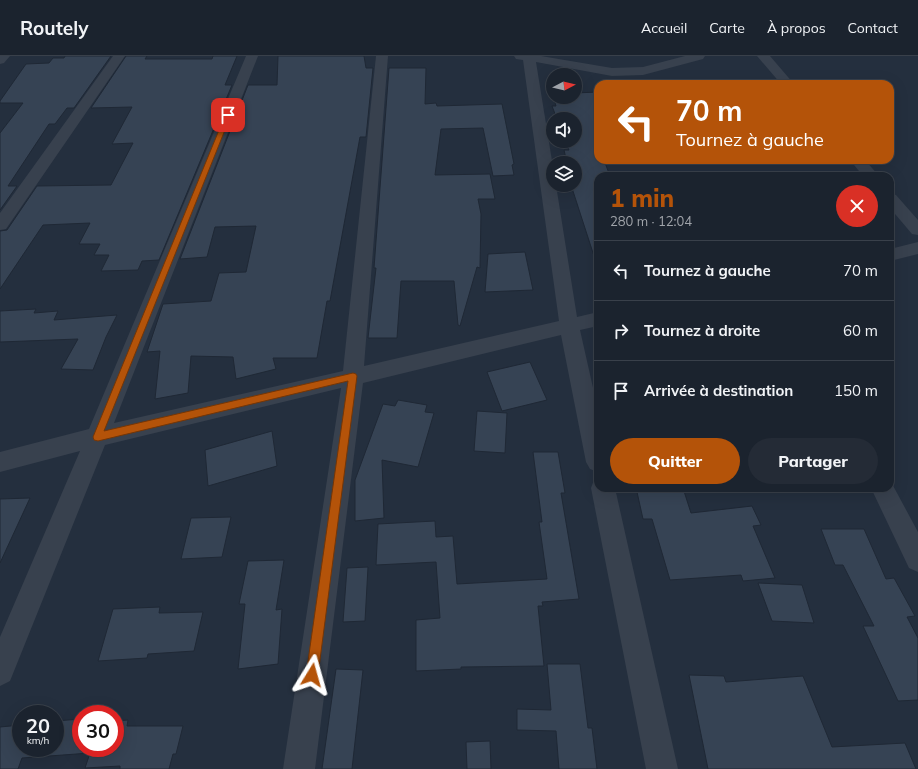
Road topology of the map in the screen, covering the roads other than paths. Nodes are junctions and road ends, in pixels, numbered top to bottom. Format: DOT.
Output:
graph roads {
  1 [pos="4,56"];
  2 [pos="119,56"];
  3 [pos="252,56"];
  4 [pos="382,56"];
  5 [pos="525,56"];
  6 [pos="699,56"];
  7 [pos="763,56"];
  8 [pos="0,60"];
  9 [pos="784,80"];
  10 [pos="860,164"];
  11 [pos="868,172"];
  12 [pos="894,203"];
  13 [pos="0,225"];
  14 [pos="918,230"];
  15 [pos="918,248"];
  16 [pos="894,254"];
  17 [pos="594,319"];
  18 [pos="569,325"];
  19 [pos="353,376"];
  20 [pos="98,437"];
  21 [pos="594,443"];
  22 [pos="0,462"];
  23 [pos="604,492"];
  24 [pos="885,492"];
  25 [pos="918,559"];
  26 [pos="0,671"];
  27 [pos="299,769"];
  28 [pos="662,769"];
  1 -- 8 [label="street"];
  2 -- 13 [label="street"];
  3 -- 20 [label="street"];
  4 -- 19 [label="street"];
  5 -- 6 [label="street"];
  5 -- 18 [label="street"];
  7 -- 9 [label="street"];
  10 -- 11 [label="street"];
  12 -- 14 [label="street"];
  15 -- 16 [label="street"];
  17 -- 18 [label="street"];
  18 -- 19 [label="street"];
  18 -- 21 [label="street"];
  19 -- 20 [label="street"];
  19 -- 27 [label="street"];
  20 -- 22 [label="street"];
  20 -- 26 [label="street"];
  23 -- 28 [label="street"];
  24 -- 25 [label="street"];
}
